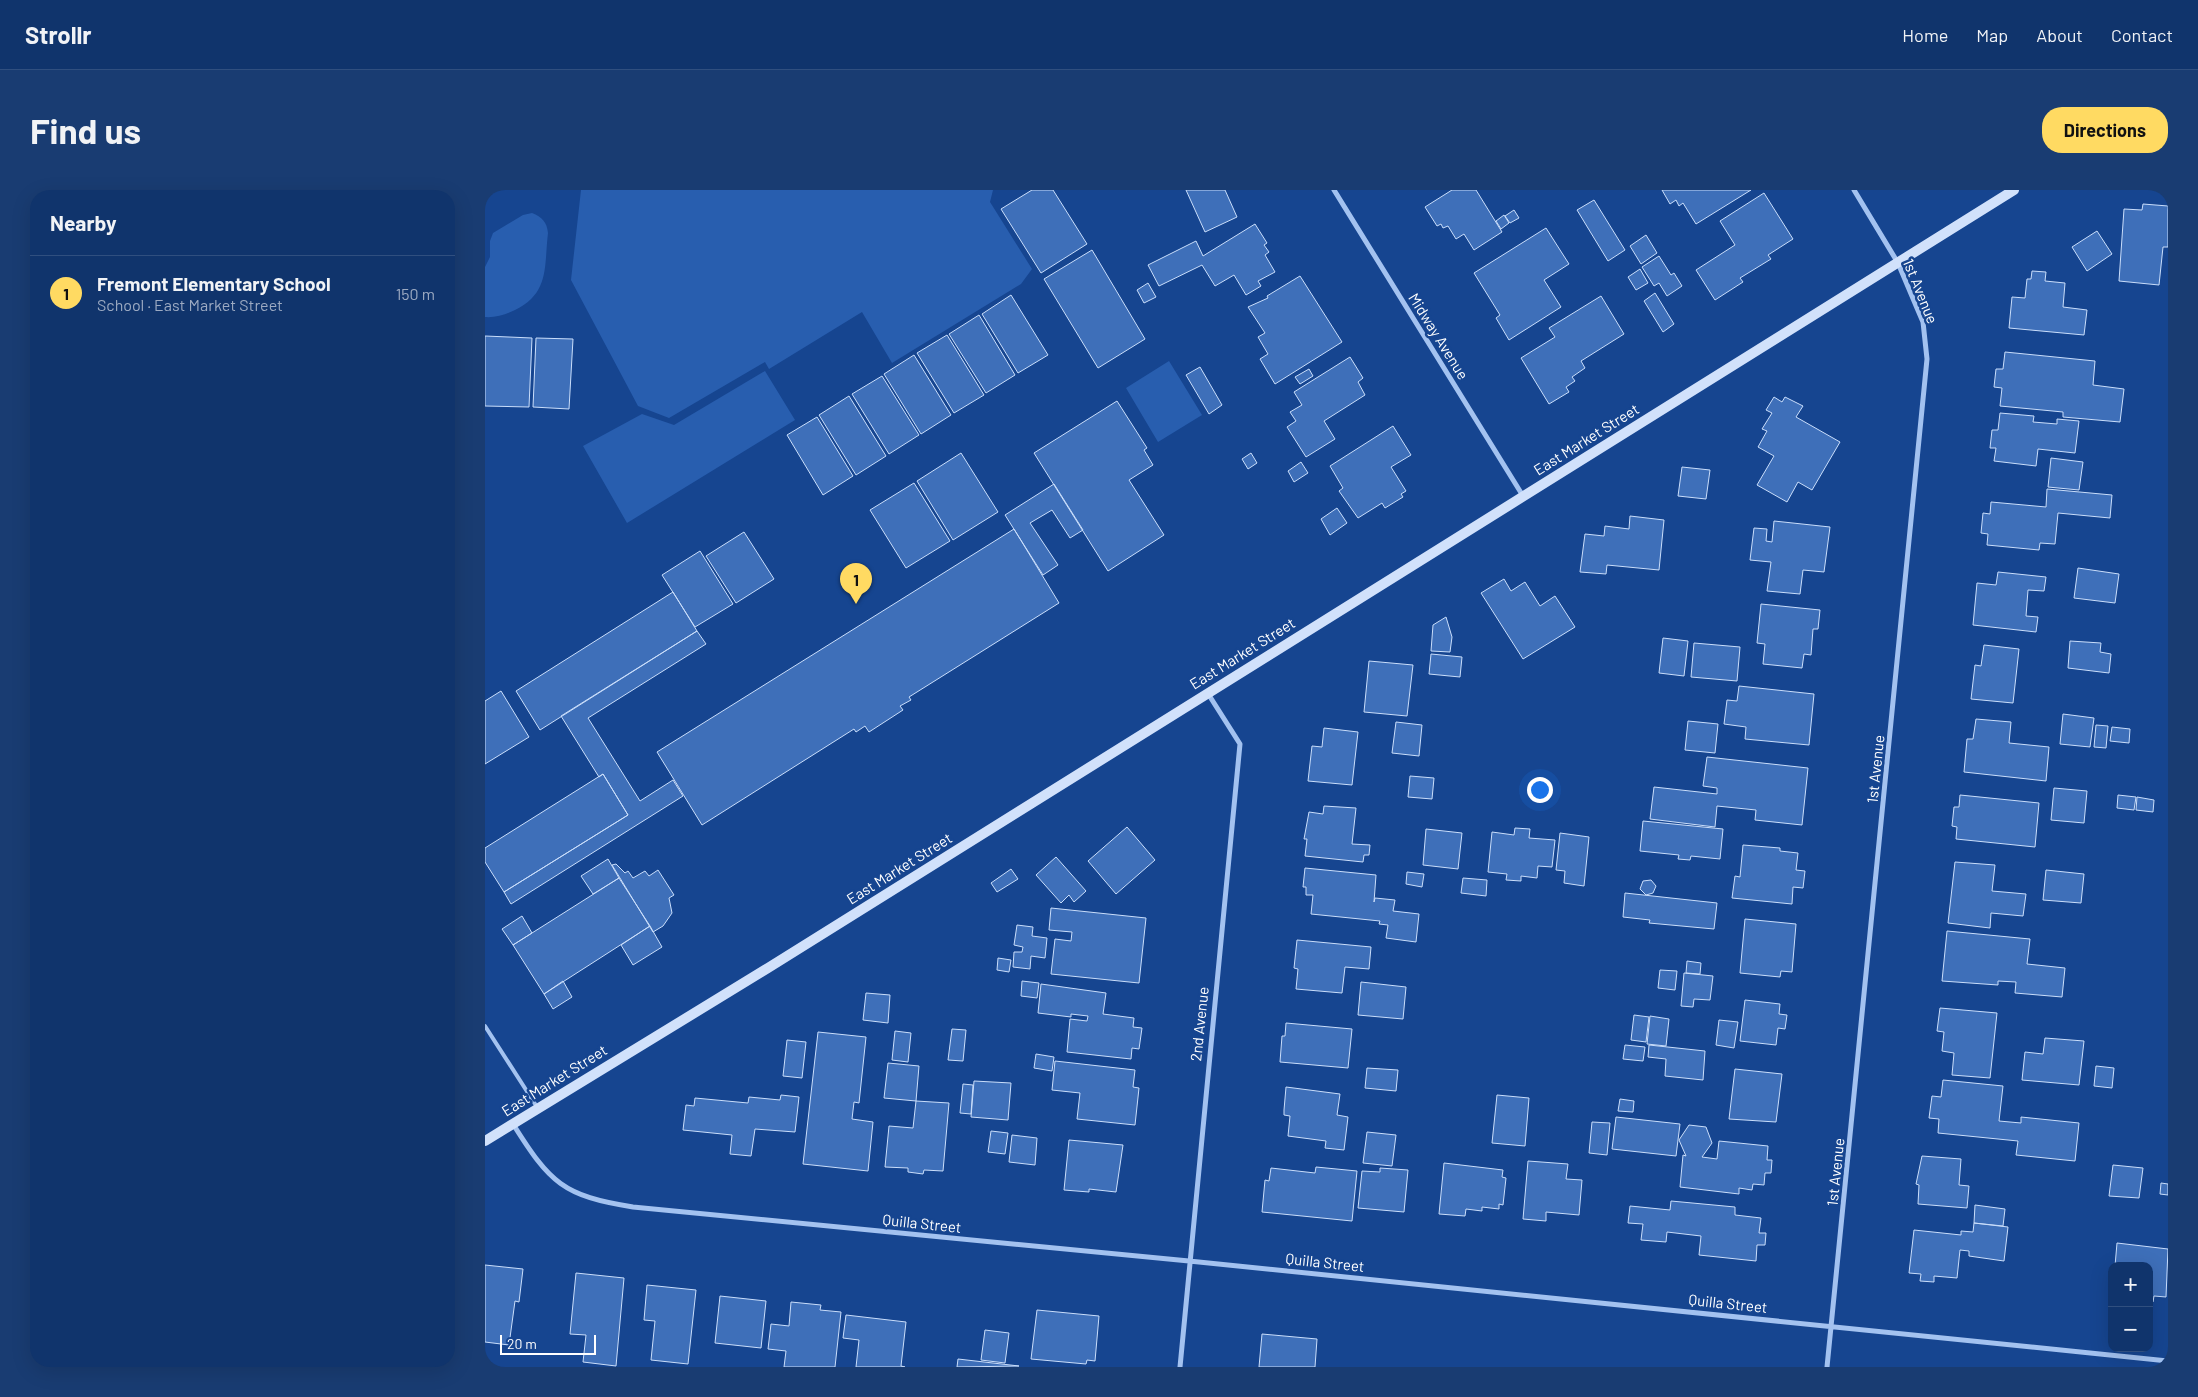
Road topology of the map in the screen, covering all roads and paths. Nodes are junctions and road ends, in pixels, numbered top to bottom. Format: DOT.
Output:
graph roads {
  1 [pos="1334,190"];
  2 [pos="1854,190"];
  3 [pos="2014,190"];
  4 [pos="1898,263"];
  5 [pos="1523,496"];
  6 [pos="1207,692"];
  7 [pos="485,1026"];
  8 [pos="537,1107"];
  9 [pos="513,1123"];
  10 [pos="485,1141"];
  11 [pos="1189,1261"];
  12 [pos="1831,1326"];
  13 [pos="2168,1361"];
  14 [pos="1180,1367"];
  15 [pos="1827,1367"];
  1 -- 5 [label="street, Midway Avenue"];
  2 -- 4 [label="street, 1st Avenue"];
  3 -- 4 [label="main road, East Market Street"];
  4 -- 5 [label="main road, East Market Street"];
  4 -- 12 [label="street, 1st Avenue"];
  5 -- 6 [label="main road, East Market Street"];
  6 -- 8 [label="main road, East Market Street"];
  6 -- 11 [label="street, 2nd Avenue"];
  7 -- 8 [label="lane"];
  8 -- 9 [label="main road, East Market Street"];
  9 -- 10 [label="main road, East Market Street"];
  9 -- 11 [label="street, Quilla Street"];
  11 -- 12 [label="street, Quilla Street"];
  11 -- 14 [label="street, 2nd Avenue"];
  12 -- 13 [label="street, Quilla Street"];
  12 -- 15 [label="street, 1st Avenue"];
}
